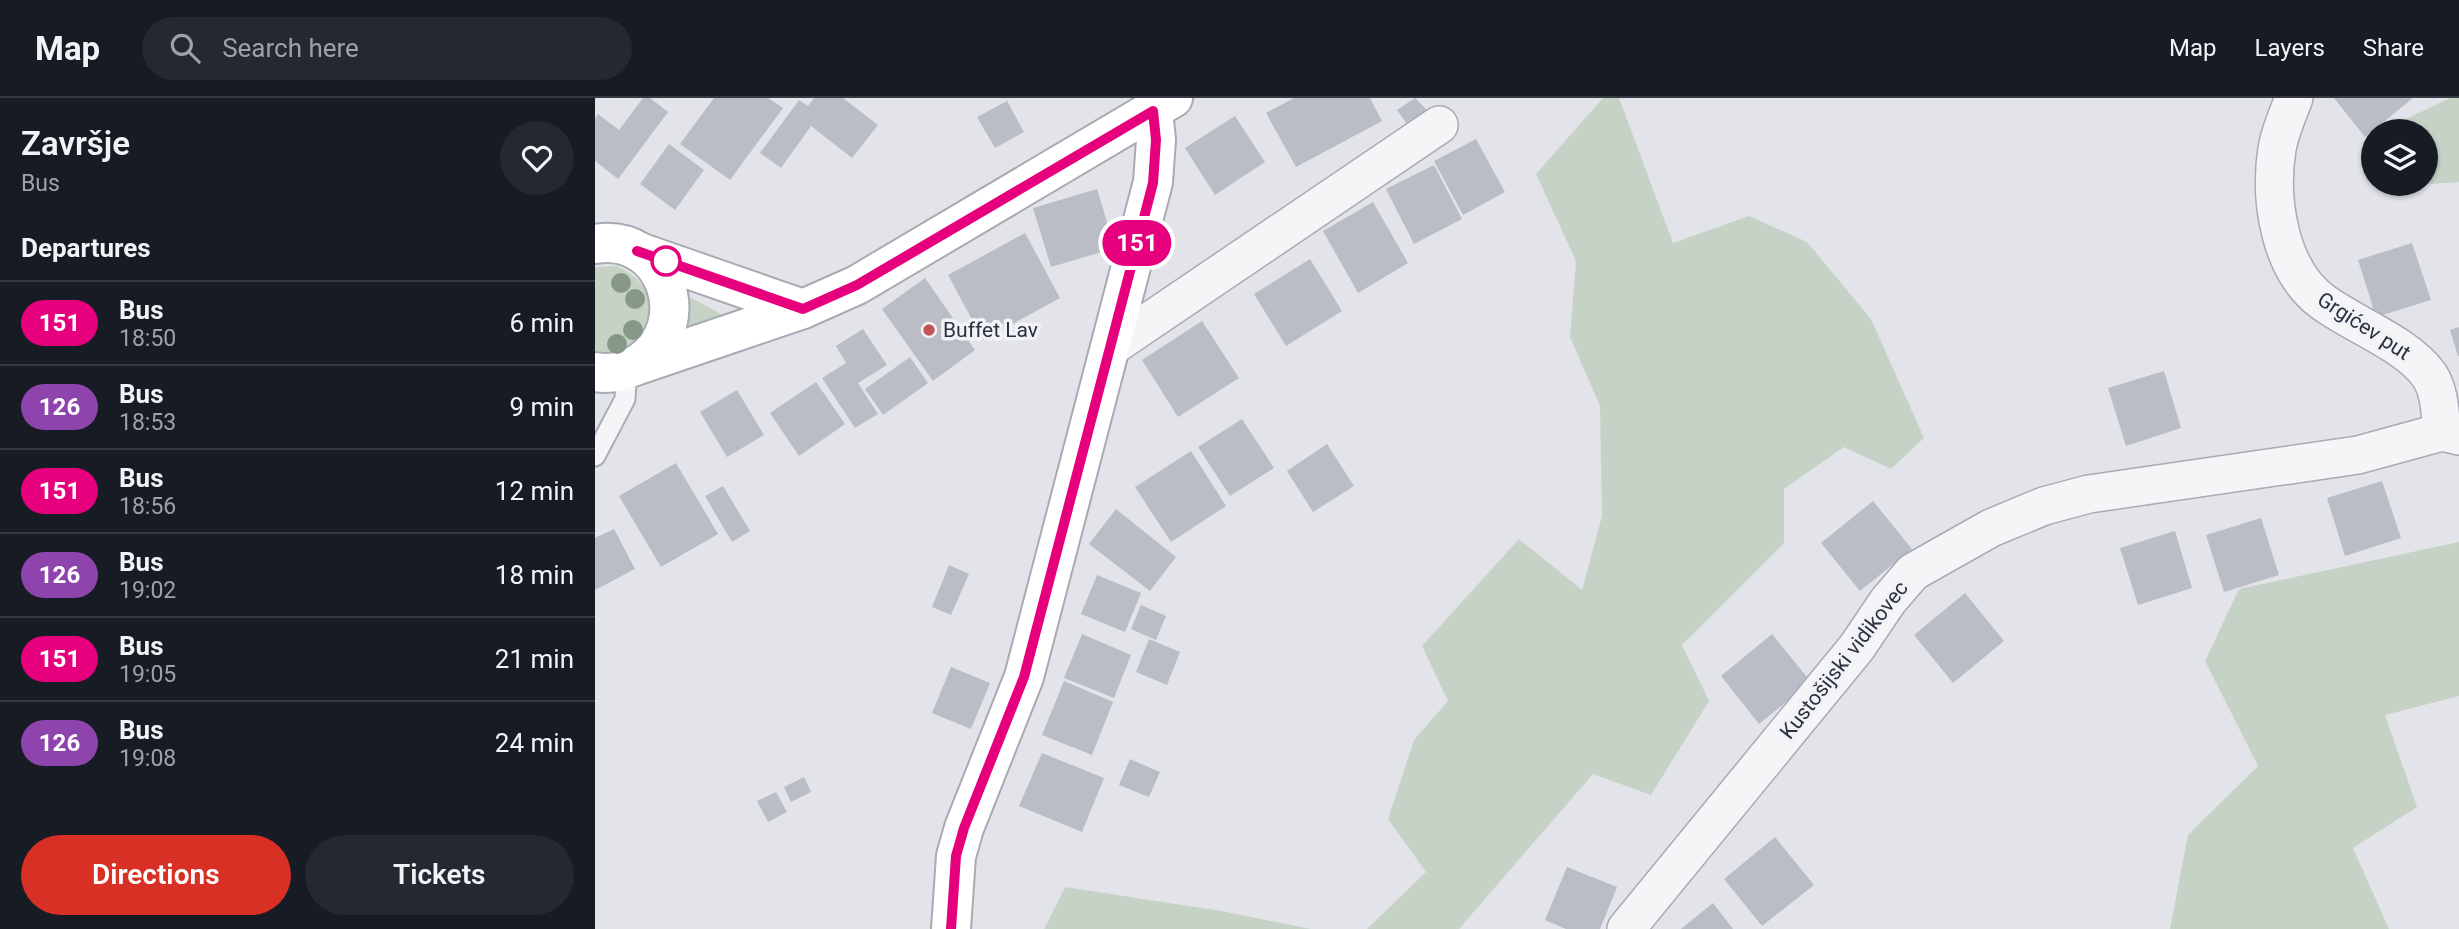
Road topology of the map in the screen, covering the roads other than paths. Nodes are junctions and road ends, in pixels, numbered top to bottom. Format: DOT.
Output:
graph roads {
  1 [pos="2294,98"];
  2 [pos="1163,104"];
  3 [pos="1439,125"];
  4 [pos="595,244"];
  5 [pos="637,251"];
  6 [pos="803,309"];
  7 [pos="1109,348"];
  8 [pos="619,369"];
  9 [pos="2451,434"];
  10 [pos="595,456"];
  11 [pos="951,929"];
  12 [pos="1626,929"];
  1 -- 9 [label="street, Grgićev put"];
  2 -- 6 [label="street"];
  2 -- 7 [label="street"];
  3 -- 7 [label="street"];
  4 -- 5 [label="street"];
  5 -- 6 [label="street"];
  5 -- 8 [label="street"];
  6 -- 8 [label="street"];
  7 -- 11 [label="street"];
  8 -- 10 [label="lane"];
  9 -- 12 [label="street, Kustošijski vidikovec"];
}
